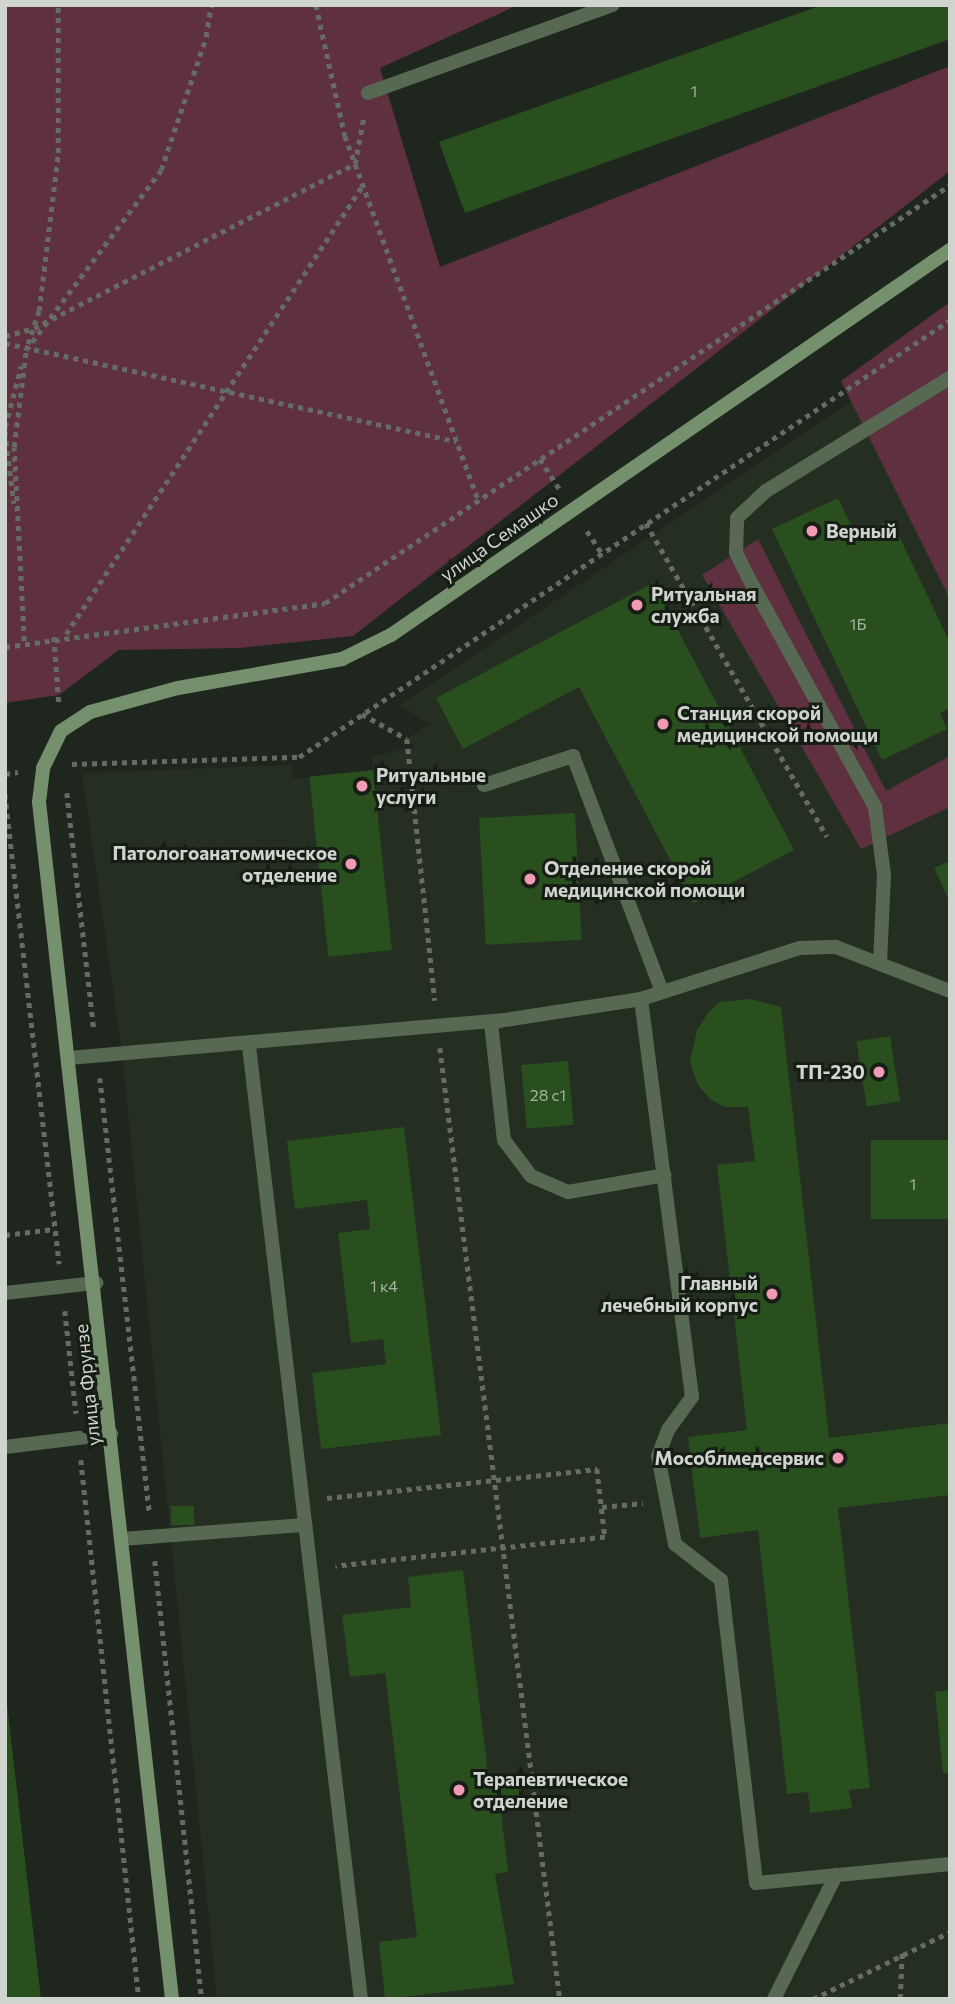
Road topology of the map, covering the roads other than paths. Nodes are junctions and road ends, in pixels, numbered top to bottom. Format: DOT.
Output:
graph roads {
  1 [pos="613,5"];
  2 [pos="368,93"];
  3 [pos="950,250"];
  4 [pos="950,378"];
  5 [pos="43,768"];
  6 [pos="484,785"];
  7 [pos="880,963"];
  8 [pos="950,991"];
  9 [pos="662,992"];
  10 [pos="641,999"];
  11 [pos="512,1019"];
  12 [pos="249,1045"];
  13 [pos="69,1058"];
  14 [pos="664,1175"];
  15 [pos="96,1283"];
  16 [pos="5,1293"];
  17 [pos="111,1434"];
  18 [pos="5,1447"];
  19 [pos="305,1525"];
  20 [pos="122,1539"];
  21 [pos="950,1864"];
  22 [pos="836,1875"];
  23 [pos="172,1999"];
  24 [pos="361,1999"];
  25 [pos="774,1999"];
  1 -- 2 [label="lane"];
  3 -- 5 [label="street, улица Семашко"];
  4 -- 7 [label="lane"];
  5 -- 13 [label="street, улица Фрунзе"];
  6 -- 9 [label="lane"];
  7 -- 8 [label="lane"];
  7 -- 9 [label="lane"];
  9 -- 10 [label="lane"];
  10 -- 11 [label="lane"];
  10 -- 14 [label="lane"];
  11 -- 12 [label="lane"];
  11 -- 14 [label="lane"];
  12 -- 13 [label="lane"];
  12 -- 19 [label="lane"];
  13 -- 15 [label="street, улица Фрунзе"];
  14 -- 22 [label="lane"];
  15 -- 16 [label="lane"];
  15 -- 17 [label="street, улица Фрунзе"];
  17 -- 18 [label="lane"];
  17 -- 20 [label="street, улица Фрунзе"];
  19 -- 20 [label="lane"];
  19 -- 24 [label="lane"];
  20 -- 23 [label="street, улица Фрунзе"];
  21 -- 22 [label="lane"];
  22 -- 25 [label="lane"];
}
